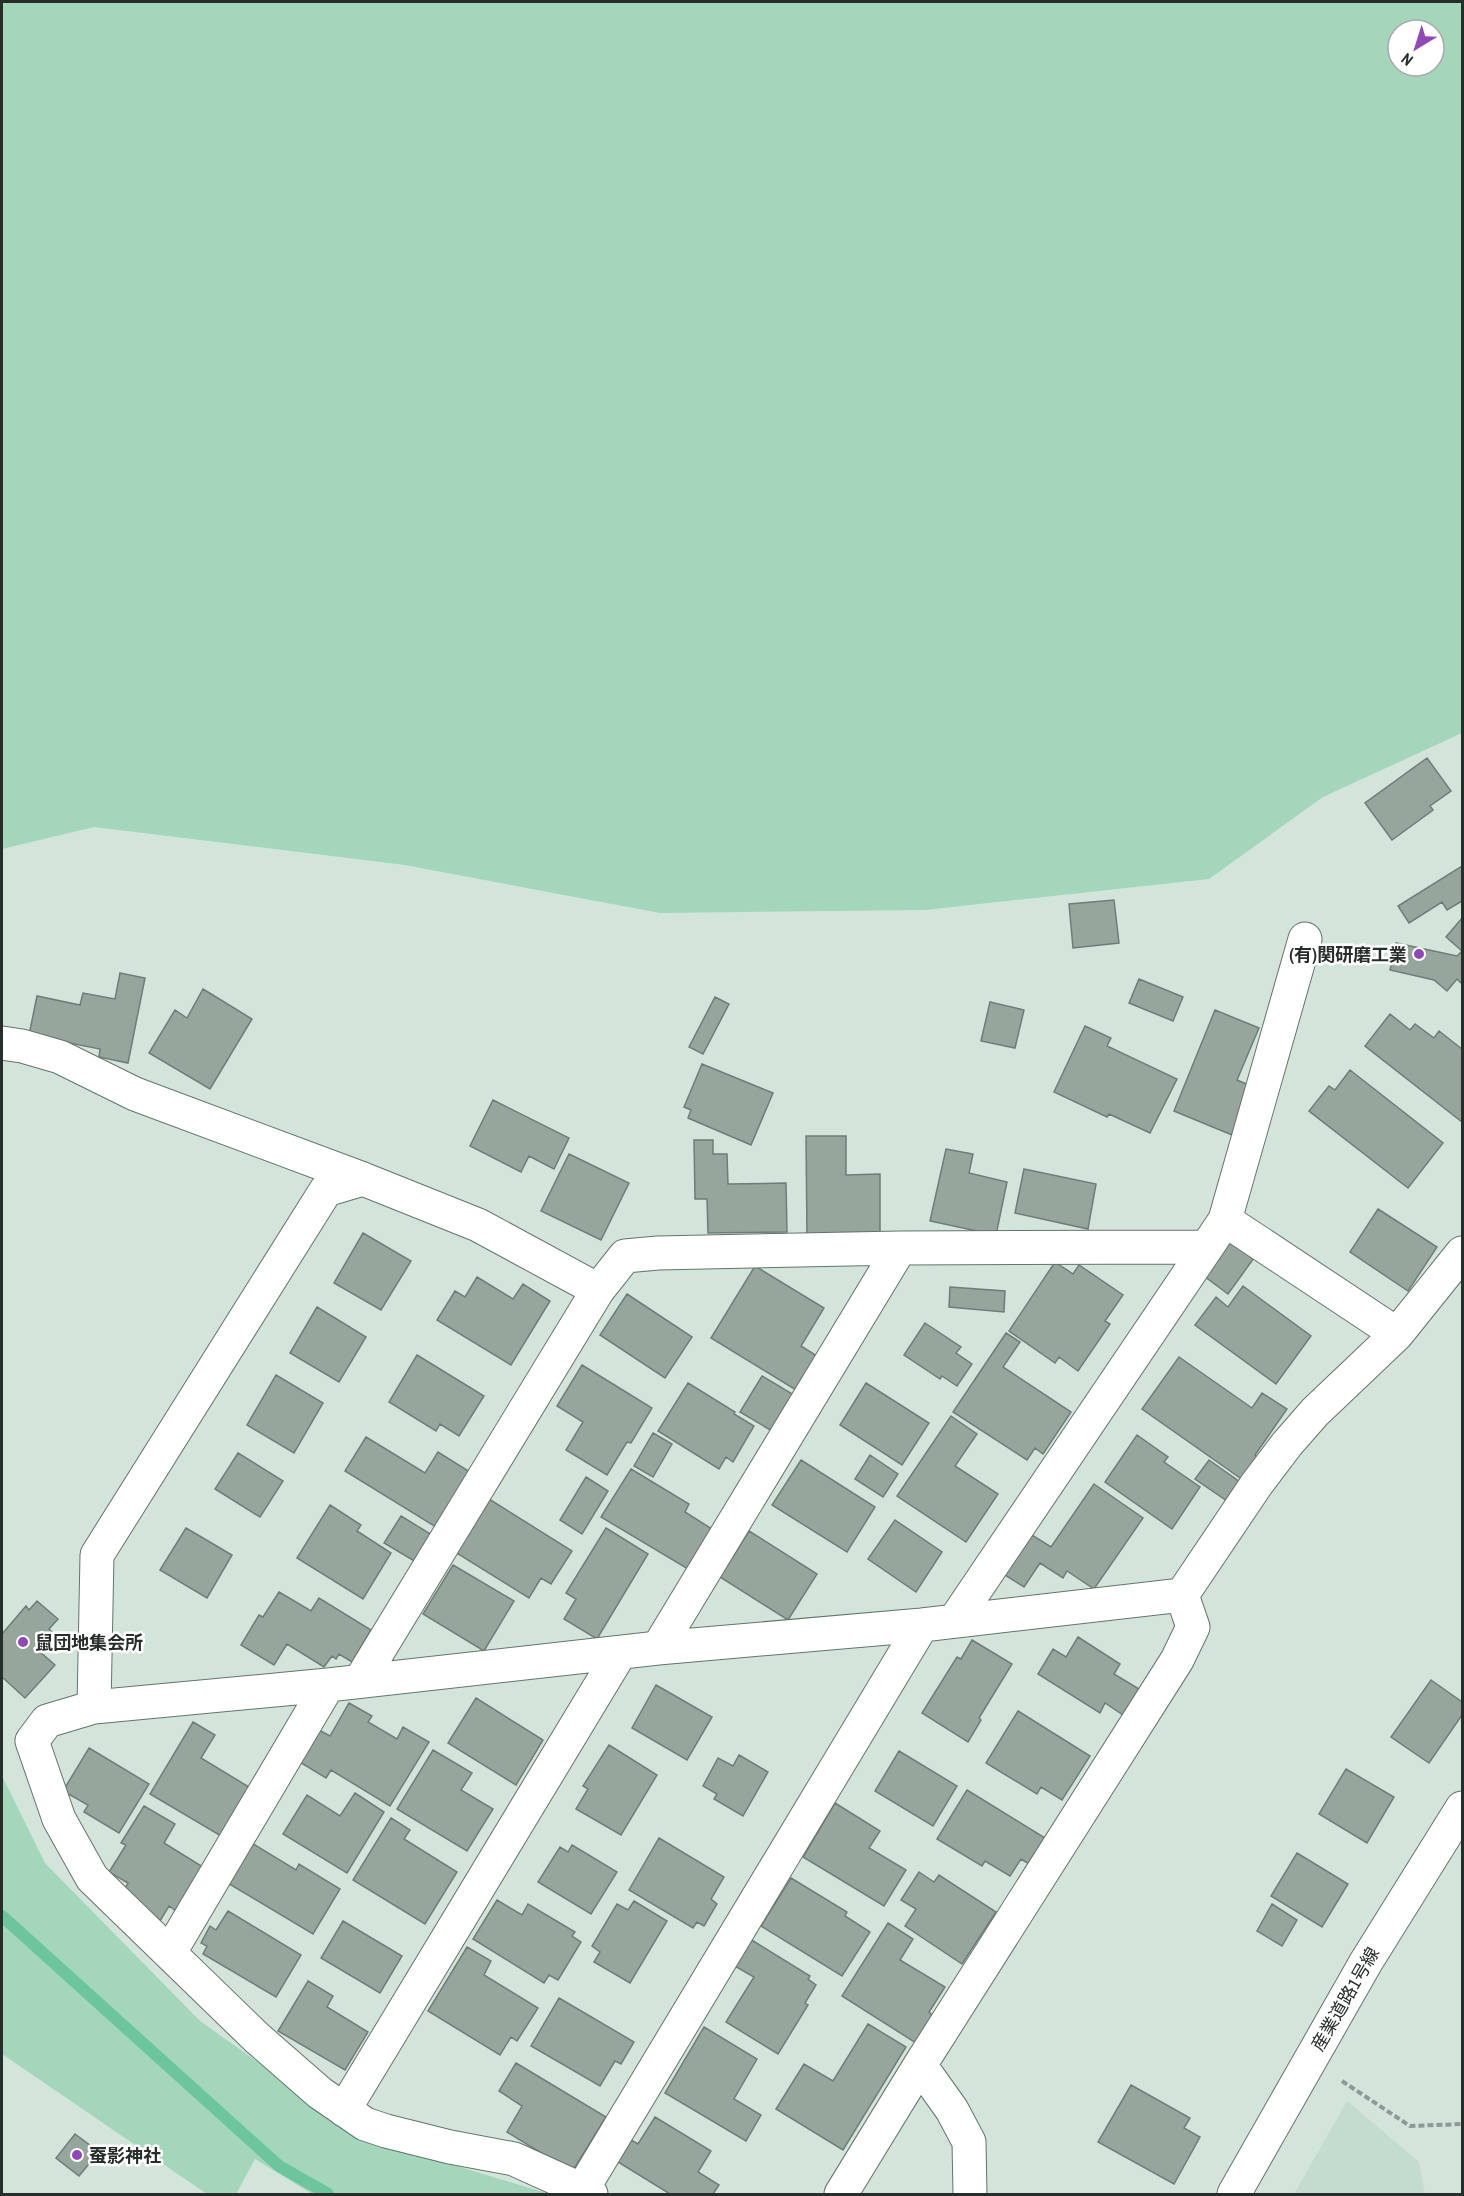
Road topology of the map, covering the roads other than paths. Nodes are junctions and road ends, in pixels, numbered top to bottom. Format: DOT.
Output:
graph roads {
  1 [pos="1305,939"];
  2 [pos="2,1043"];
  3 [pos="363,1179"];
  4 [pos="1225,1220"];
  5 [pos="1207,1247"];
  6 [pos="900,1248"];
  7 [pos="1462,1253"];
  8 [pos="598,1290"];
  9 [pos="1397,1334"];
  10 [pos="1182,1595"];
  11 [pos="955,1620"];
  12 [pos="922,1625"];
  13 [pos="658,1647"];
  14 [pos="620,1653"];
  15 [pos="360,1681"];
  16 [pos="328,1685"];
  17 [pos="94,1707"];
  18 [pos="1462,1808"];
  19 [pos="170,1952"];
  20 [pos="920,2065"];
  21 [pos="344,2110"];
  22 [pos="586,2192"];
  23 [pos="841,2194"];
  24 [pos="970,2194"];
  25 [pos="1234,2194"];
  1 -- 4 [label="street"];
  2 -- 3 [label="street"];
  3 -- 8 [label="street"];
  3 -- 17 [label="street"];
  4 -- 5 [label="street"];
  4 -- 9 [label="street"];
  5 -- 6 [label="street"];
  5 -- 11 [label="street"];
  6 -- 8 [label="street"];
  6 -- 13 [label="street"];
  7 -- 9 [label="street"];
  8 -- 15 [label="street"];
  9 -- 10 [label="street"];
  10 -- 11 [label="street"];
  10 -- 20 [label="street"];
  11 -- 12 [label="street"];
  12 -- 13 [label="street"];
  12 -- 22 [label="street"];
  13 -- 14 [label="street"];
  14 -- 15 [label="street"];
  14 -- 21 [label="street"];
  15 -- 16 [label="street"];
  16 -- 17 [label="street"];
  16 -- 19 [label="street"];
  17 -- 19 [label="street"];
  18 -- 25 [label="street, 産業道路1号線"];
  19 -- 21 [label="street"];
  20 -- 23 [label="street"];
  20 -- 24 [label="street"];
  21 -- 22 [label="street"];
}
